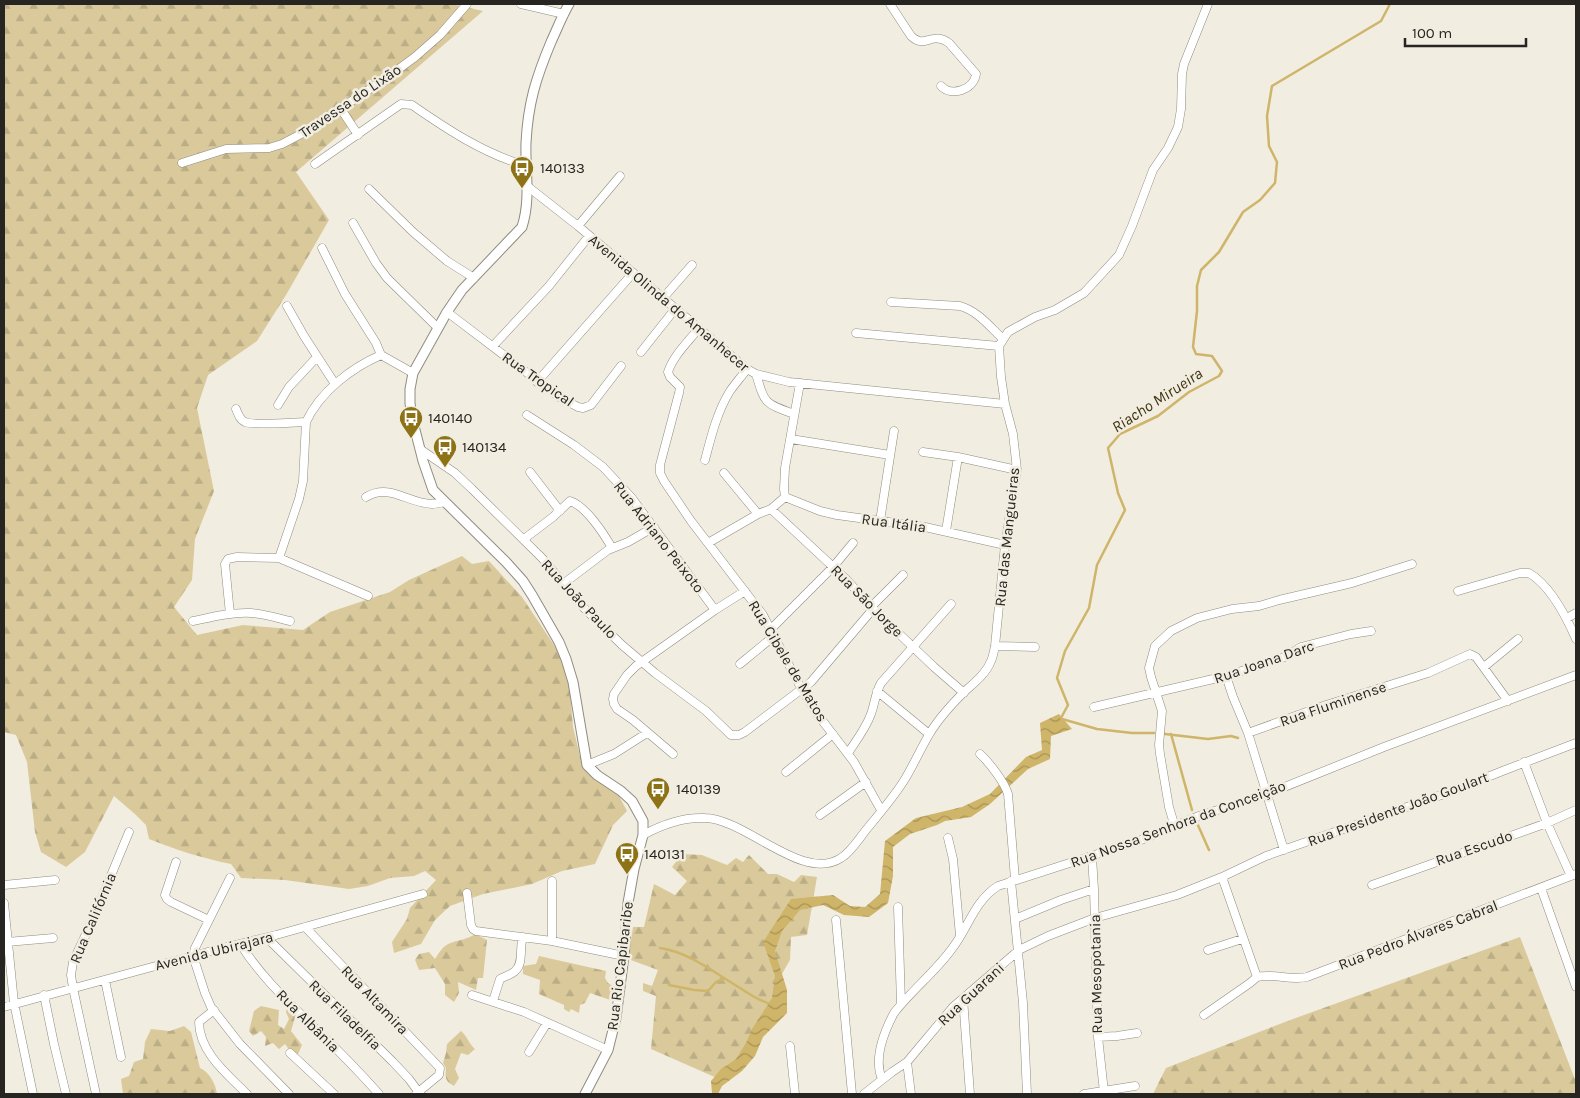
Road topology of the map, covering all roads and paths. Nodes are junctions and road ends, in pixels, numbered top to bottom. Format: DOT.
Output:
graph roads {
  1 [pos="467,4"];
  2 [pos="521,4"];
  3 [pos="569,4"];
  4 [pos="890,4"];
  5 [pos="1208,4"];
  6 [pos="564,14"];
  7 [pos="941,86"];
  8 [pos="341,108"];
  9 [pos="358,135"];
  10 [pos="182,162"];
  11 [pos="315,164"];
  12 [pos="526,166"];
  13 [pos="620,176"];
  14 [pos="527,186"];
  15 [pos="369,189"];
  16 [pos="353,223"];
  17 [pos="578,226"];
  18 [pos="589,236"];
  19 [pos="322,248"];
  20 [pos="692,265"];
  21 [pos="633,273"];
  22 [pos="474,278"];
  23 [pos="662,298"];
  24 [pos="891,302"];
  25 [pos="287,306"];
  26 [pos="675,309"];
  27 [pos="447,312"];
  28 [pos="437,327"];
  29 [pos="699,328"];
  30 [pos="856,333"];
  31 [pos="1001,343"];
  32 [pos="493,346"];
  33 [pos="641,352"];
  34 [pos="381,355"];
  35 [pos="317,357"];
  36 [pos="621,366"];
  37 [pos="746,369"];
  38 [pos="413,373"];
  39 [pos="756,374"];
  40 [pos="537,382"];
  41 [pos="800,383"];
  42 [pos="335,384"];
  43 [pos="1005,404"];
  44 [pos="278,405"];
  45 [pos="236,409"];
  46 [pos="794,414"];
  47 [pos="527,415"];
  48 [pos="306,422"];
  49 [pos="894,431"];
  50 [pos="790,438"];
  51 [pos="420,449"];
  52 [pos="923,452"];
  53 [pos="890,455"];
  54 [pos="958,457"];
  55 [pos="705,460"];
  56 [pos="1017,470"];
  57 [pos="530,472"];
  58 [pos="724,473"];
  59 [pos="366,496"];
  60 [pos="785,497"];
  61 [pos="444,502"];
  62 [pos="771,509"];
  63 [pos="560,511"];
  64 [pos="758,514"];
  65 [pos="880,521"];
  66 [pos="654,527"];
  67 [pos="946,531"];
  68 [pos="524,539"];
  69 [pos="708,543"];
  70 [pos="854,543"];
  71 [pos="1005,545"];
  72 [pos="612,548"];
  73 [pos="279,558"];
  74 [pos="1412,564"];
  75 [pos="833,567"];
  76 [pos="903,576"];
  77 [pos="563,584"];
  78 [pos="746,591"];
  79 [pos="1458,591"];
  80 [pos="368,596"];
  81 [pos="951,604"];
  82 [pos="872,608"];
  83 [pos="715,610"];
  84 [pos="1576,613"];
  85 [pos="230,614"];
  86 [pos="1567,618"];
  87 [pos="290,620"];
  88 [pos="193,621"];
  89 [pos="1371,631"];
  90 [pos="772,632"];
  91 [pos="1518,639"];
  92 [pos="1576,639"];
  93 [pos="995,646"];
  94 [pos="1035,646"];
  95 [pos="914,648"];
  96 [pos="642,661"];
  97 [pos="740,664"];
  98 [pos="1484,667"];
  99 [pos="1576,674"];
  100 [pos="1226,676"];
  101 [pos="802,690"];
  102 [pos="877,691"];
  103 [pos="964,693"];
  104 [pos="1157,693"];
  105 [pos="1508,701"];
  106 [pos="1094,707"];
  107 [pos="647,733"];
  108 [pos="1248,733"];
  109 [pos="833,734"];
  110 [pos="929,734"];
  111 [pos="1576,743"];
  112 [pos="848,753"];
  113 [pos="673,754"];
  114 [pos="980,754"];
  115 [pos="1524,762"];
  116 [pos="587,765"];
  117 [pos="786,772"];
  118 [pos="866,782"];
  119 [pos="1267,794"];
  120 [pos="881,810"];
  121 [pos="1576,810"];
  122 [pos="820,815"];
  123 [pos="1546,823"];
  124 [pos="1175,827"];
  125 [pos="129,832"];
  126 [pos="643,834"];
  127 [pos="948,838"];
  128 [pos="1284,850"];
  129 [pos="1092,857"];
  130 [pos="176,862"];
  131 [pos="1573,875"];
  132 [pos="1222,877"];
  133 [pos="230,878"];
  134 [pos="55,880"];
  135 [pos="1013,880"];
  136 [pos="552,881"];
  137 [pos="4,885"];
  138 [pos="1372,885"];
  139 [pos="1541,888"];
  140 [pos="1094,889"];
  141 [pos="466,893"];
  142 [pos="423,894"];
  143 [pos="4,903"];
  144 [pos="898,908"];
  145 [pos="1095,918"];
  146 [pos="1014,919"];
  147 [pos="208,920"];
  148 [pos="836,920"];
  149 [pos="304,927"];
  150 [pos="960,936"];
  151 [pos="523,937"];
  152 [pos="54,938"];
  153 [pos="267,938"];
  154 [pos="1242,939"];
  155 [pos="552,941"];
  156 [pos="7,942"];
  157 [pos="240,945"];
  158 [pos="1019,950"];
  159 [pos="1208,950"];
  160 [pos="193,956"];
  161 [pos="624,956"];
  162 [pos="1256,977"];
  163 [pos="106,980"];
  164 [pos="1576,987"];
  165 [pos="73,988"];
  166 [pos="44,995"];
  167 [pos="472,995"];
  168 [pos="963,998"];
  169 [pos="493,1001"];
  170 [pos="14,1003"];
  171 [pos="901,1004"];
  172 [pos="4,1007"];
  173 [pos="212,1008"];
  174 [pos="1204,1015"];
  175 [pos="547,1023"];
  176 [pos="1137,1033"];
  177 [pos="1098,1037"];
  178 [pos="790,1046"];
  179 [pos="608,1050"];
  180 [pos="529,1052"];
  181 [pos="290,1053"];
  182 [pos="120,1057"];
  183 [pos="907,1062"];
  184 [pos="882,1079"];
  185 [pos="1135,1086"];
  186 [pos="1104,1092"];
  187 [pos="419,1093"];
  188 [pos="33,1094"];
  189 [pos="66,1094"];
  190 [pos="96,1094"];
  191 [pos="247,1094"];
  192 [pos="289,1094"];
  193 [pos="334,1094"];
  194 [pos="379,1094"];
  195 [pos="585,1094"];
  196 [pos="795,1094"];
  197 [pos="852,1094"];
  198 [pos="864,1094"];
  199 [pos="911,1094"];
  200 [pos="970,1094"];
  201 [pos="1027,1094"];
  202 [pos="1084,1094"];
  1 -- 8 [label="street, Travessa do Lixão"];
  2 -- 6 [label="street"];
  3 -- 6 [label="street"];
  4 -- 7 [label="street"];
  5 -- 31 [label="street"];
  6 -- 12 [label="street"];
  8 -- 9 [label="street"];
  8 -- 10 [label="street, Travessa do Lixão"];
  9 -- 11 [label="street"];
  9 -- 12 [label="street"];
  12 -- 14 [label="street"];
  13 -- 17 [label="street"];
  14 -- 17 [label="street, Avenida Olinda do Amanhecer"];
  14 -- 22 [label="street"];
  15 -- 22 [label="street"];
  16 -- 28 [label="street"];
  17 -- 18 [label="street, Avenida Olinda do Amanhecer"];
  18 -- 21 [label="street, Avenida Olinda do Amanhecer"];
  18 -- 32 [label="street"];
  19 -- 34 [label="street"];
  20 -- 23 [label="street"];
  21 -- 23 [label="street, Avenida Olinda do Amanhecer"];
  21 -- 40 [label="street"];
  22 -- 27 [label="street"];
  23 -- 26 [label="street, Avenida Olinda do Amanhecer"];
  24 -- 31 [label="street"];
  25 -- 35 [label="street"];
  26 -- 29 [label="street, Avenida Olinda do Amanhecer"];
  26 -- 33 [label="street"];
  27 -- 28 [label="street"];
  27 -- 32 [label="street, Rua Tropical"];
  28 -- 38 [label="street"];
  29 -- 37 [label="street, Avenida Olinda do Amanhecer"];
  29 -- 69 [label="street, Rua Cibele de Matos"];
  30 -- 31 [label="street"];
  31 -- 43 [label="street, Rua das Mangueiras"];
  32 -- 40 [label="street, Rua Tropical"];
  34 -- 38 [label="street"];
  34 -- 42 [label="street"];
  35 -- 42 [label="street"];
  35 -- 44 [label="street"];
  36 -- 40 [label="street, Rua Tropical"];
  37 -- 39 [label="street, Avenida Olinda do Amanhecer"];
  37 -- 55 [label="street"];
  38 -- 51 [label="street"];
  39 -- 41 [label="street, Avenida Olinda do Amanhecer"];
  39 -- 46 [label="street"];
  41 -- 43 [label="street, Avenida Olinda do Amanhecer"];
  41 -- 46 [label="street"];
  42 -- 48 [label="street"];
  43 -- 56 [label="street, Rua das Mangueiras"];
  45 -- 48 [label="street"];
  46 -- 50 [label="street"];
  47 -- 66 [label="street, Rua Adriano Peixoto"];
  48 -- 73 [label="street"];
  49 -- 53 [label="street"];
  50 -- 53 [label="street"];
  50 -- 60 [label="street"];
  51 -- 61 [label="street"];
  51 -- 68 [label="street, Rua João Paulo"];
  52 -- 54 [label="street"];
  53 -- 65 [label="street"];
  54 -- 56 [label="street"];
  54 -- 67 [label="street"];
  56 -- 71 [label="street, Rua das Mangueiras"];
  57 -- 63 [label="street"];
  58 -- 64 [label="street"];
  59 -- 61 [label="street"];
  60 -- 62 [label="street"];
  60 -- 65 [label="street, Rua Itália"];
  61 -- 116 [label="street"];
  62 -- 64 [label="street"];
  62 -- 75 [label="street, Rua São Jorge"];
  63 -- 68 [label="street"];
  63 -- 72 [label="street"];
  64 -- 69 [label="street"];
  65 -- 67 [label="street, Rua Itália"];
  66 -- 72 [label="street"];
  66 -- 83 [label="street, Rua Adriano Peixoto"];
  67 -- 71 [label="street, Rua Itália"];
  68 -- 77 [label="street, Rua João Paulo"];
  69 -- 78 [label="street, Rua Cibele de Matos"];
  70 -- 75 [label="street"];
  71 -- 93 [label="street, Rua das Mangueiras"];
  72 -- 77 [label="street"];
  73 -- 80 [label="street"];
  73 -- 85 [label="street"];
  74 -- 104 [label="street"];
  75 -- 82 [label="street, Rua São Jorge"];
  75 -- 90 [label="street"];
  76 -- 82 [label="street"];
  77 -- 96 [label="street, Rua João Paulo"];
  78 -- 83 [label="street"];
  78 -- 90 [label="street, Rua Cibele de Matos"];
  79 -- 86 [label="street"];
  81 -- 95 [label="street"];
  82 -- 95 [label="street, Rua São Jorge"];
  82 -- 101 [label="street"];
  83 -- 96 [label="street"];
  84 -- 86 [label="street"];
  85 -- 87 [label="street"];
  85 -- 88 [label="street"];
  86 -- 92 [label="street"];
  89 -- 100 [label="street, Rua Joana Darc"];
  90 -- 97 [label="street"];
  90 -- 101 [label="street, Rua Cibele de Matos"];
  91 -- 98 [label="street"];
  93 -- 94 [label="street"];
  93 -- 103 [label="street, Rua das Mangueiras"];
  95 -- 102 [label="street"];
  95 -- 103 [label="street, Rua São Jorge"];
  96 -- 101 [label="street, Rua João Paulo"];
  96 -- 107 [label="street"];
  98 -- 105 [label="street"];
  98 -- 108 [label="street, Rua Fluminense"];
  99 -- 105 [label="street, Rua Nossa Senhora da Conceição"];
  100 -- 104 [label="street, Rua Joana Darc"];
  100 -- 108 [label="street"];
  101 -- 109 [label="street, Rua Cibele de Matos"];
  102 -- 110 [label="street"];
  102 -- 112 [label="street"];
  103 -- 110 [label="street, Rua das Mangueiras"];
  104 -- 106 [label="street, Rua Joana Darc"];
  104 -- 124 [label="street"];
  105 -- 119 [label="street, Rua Nossa Senhora da Conceição"];
  107 -- 113 [label="street"];
  107 -- 116 [label="street"];
  108 -- 119 [label="street"];
  109 -- 112 [label="street, Rua Cibele de Matos"];
  109 -- 117 [label="street"];
  110 -- 120 [label="street, Rua das Mangueiras"];
  111 -- 115 [label="street, Rua Presidente João Goulart"];
  112 -- 118 [label="street, Rua Cibele de Matos"];
  114 -- 135 [label="street"];
  115 -- 123 [label="street"];
  115 -- 128 [label="street, Rua Presidente João Goulart"];
  116 -- 126 [label="street"];
  118 -- 120 [label="street, Rua Cibele de Matos"];
  118 -- 122 [label="street"];
  119 -- 124 [label="street, Rua Nossa Senhora da Conceição"];
  119 -- 128 [label="street"];
  120 -- 126 [label="street, Rua das Mangueiras"];
  121 -- 123 [label="street, Rua Escudo"];
  123 -- 131 [label="street"];
  123 -- 138 [label="street, Rua Escudo"];
  124 -- 129 [label="street, Rua Nossa Senhora da Conceição"];
  125 -- 165 [label="street, Rua Califórnia"];
  126 -- 161 [label="street, Rua Rio Capibaribe"];
  127 -- 150 [label="street"];
  128 -- 132 [label="street, Rua Presidente João Goulart"];
  129 -- 135 [label="street, Rua Nossa Senhora da Conceição"];
  129 -- 140 [label="street, Rua Mesopotania"];
  130 -- 147 [label="street"];
  131 -- 139 [label="street, Rua Pedro Álvares Cabral"];
  132 -- 145 [label="street, Rua Presidente João Goulart"];
  132 -- 154 [label="street"];
  133 -- 147 [label="street"];
  134 -- 137 [label="street"];
  135 -- 146 [label="street"];
  135 -- 150 [label="street, Rua Nossa Senhora da Conceição"];
  136 -- 155 [label="street"];
  139 -- 162 [label="street, Rua Pedro Álvares Cabral"];
  139 -- 164 [label="street"];
  140 -- 145 [label="street, Rua Mesopotania"];
  140 -- 146 [label="street"];
  141 -- 151 [label="street"];
  142 -- 149 [label="street, Avenida Ubirajara"];
  143 -- 156 [label="street"];
  144 -- 171 [label="street"];
  145 -- 158 [label="street, Rua Guarani"];
  145 -- 177 [label="street, Rua Mesopotania"];
  146 -- 158 [label="street"];
  147 -- 160 [label="street"];
  148 -- 197 [label="street"];
  149 -- 153 [label="street, Avenida Ubirajara"];
  149 -- 187 [label="street, Rua Altamira"];
  150 -- 171 [label="street, Rua Nossa Senhora da Conceição"];
  151 -- 155 [label="street"];
  151 -- 169 [label="street"];
  152 -- 156 [label="street"];
  153 -- 157 [label="street, Avenida Ubirajara"];
  153 -- 187 [label="street, Rua Filadelfia"];
  154 -- 159 [label="street"];
  154 -- 162 [label="street"];
  155 -- 161 [label="street"];
  156 -- 170 [label="street"];
  157 -- 160 [label="street, Avenida Ubirajara"];
  157 -- 194 [label="street, Rua Albânia"];
  158 -- 168 [label="street, Rua Guarani"];
  158 -- 201 [label="street"];
  160 -- 163 [label="street, Avenida Ubirajara"];
  160 -- 173 [label="street"];
  161 -- 179 [label="street, Rua Rio Capibaribe"];
  162 -- 174 [label="street"];
  163 -- 165 [label="street, Avenida Ubirajara"];
  163 -- 182 [label="street"];
  165 -- 166 [label="street, Avenida Ubirajara"];
  165 -- 190 [label="street, Rua Califórnia"];
  166 -- 170 [label="street, Avenida Ubirajara"];
  166 -- 189 [label="street"];
  167 -- 169 [label="street"];
  168 -- 183 [label="street, Rua Guarani"];
  168 -- 200 [label="street"];
  169 -- 175 [label="street"];
  170 -- 172 [label="street, Avenida Ubirajara"];
  170 -- 188 [label="street"];
  171 -- 184 [label="street, Rua Nossa Senhora da Conceição"];
  173 -- 191 [label="street"];
  173 -- 192 [label="street"];
  175 -- 179 [label="street"];
  175 -- 180 [label="street"];
  176 -- 177 [label="street"];
  177 -- 186 [label="street, Rua Mesopotania"];
  178 -- 196 [label="street"];
  179 -- 195 [label="street, Rua Rio Capibaribe"];
  181 -- 193 [label="street"];
  183 -- 184 [label="street, Rua Guarani"];
  183 -- 199 [label="street"];
  184 -- 198 [label="street, Rua Guarani"];
  185 -- 186 [label="street"];
  186 -- 202 [label="street"];
}
